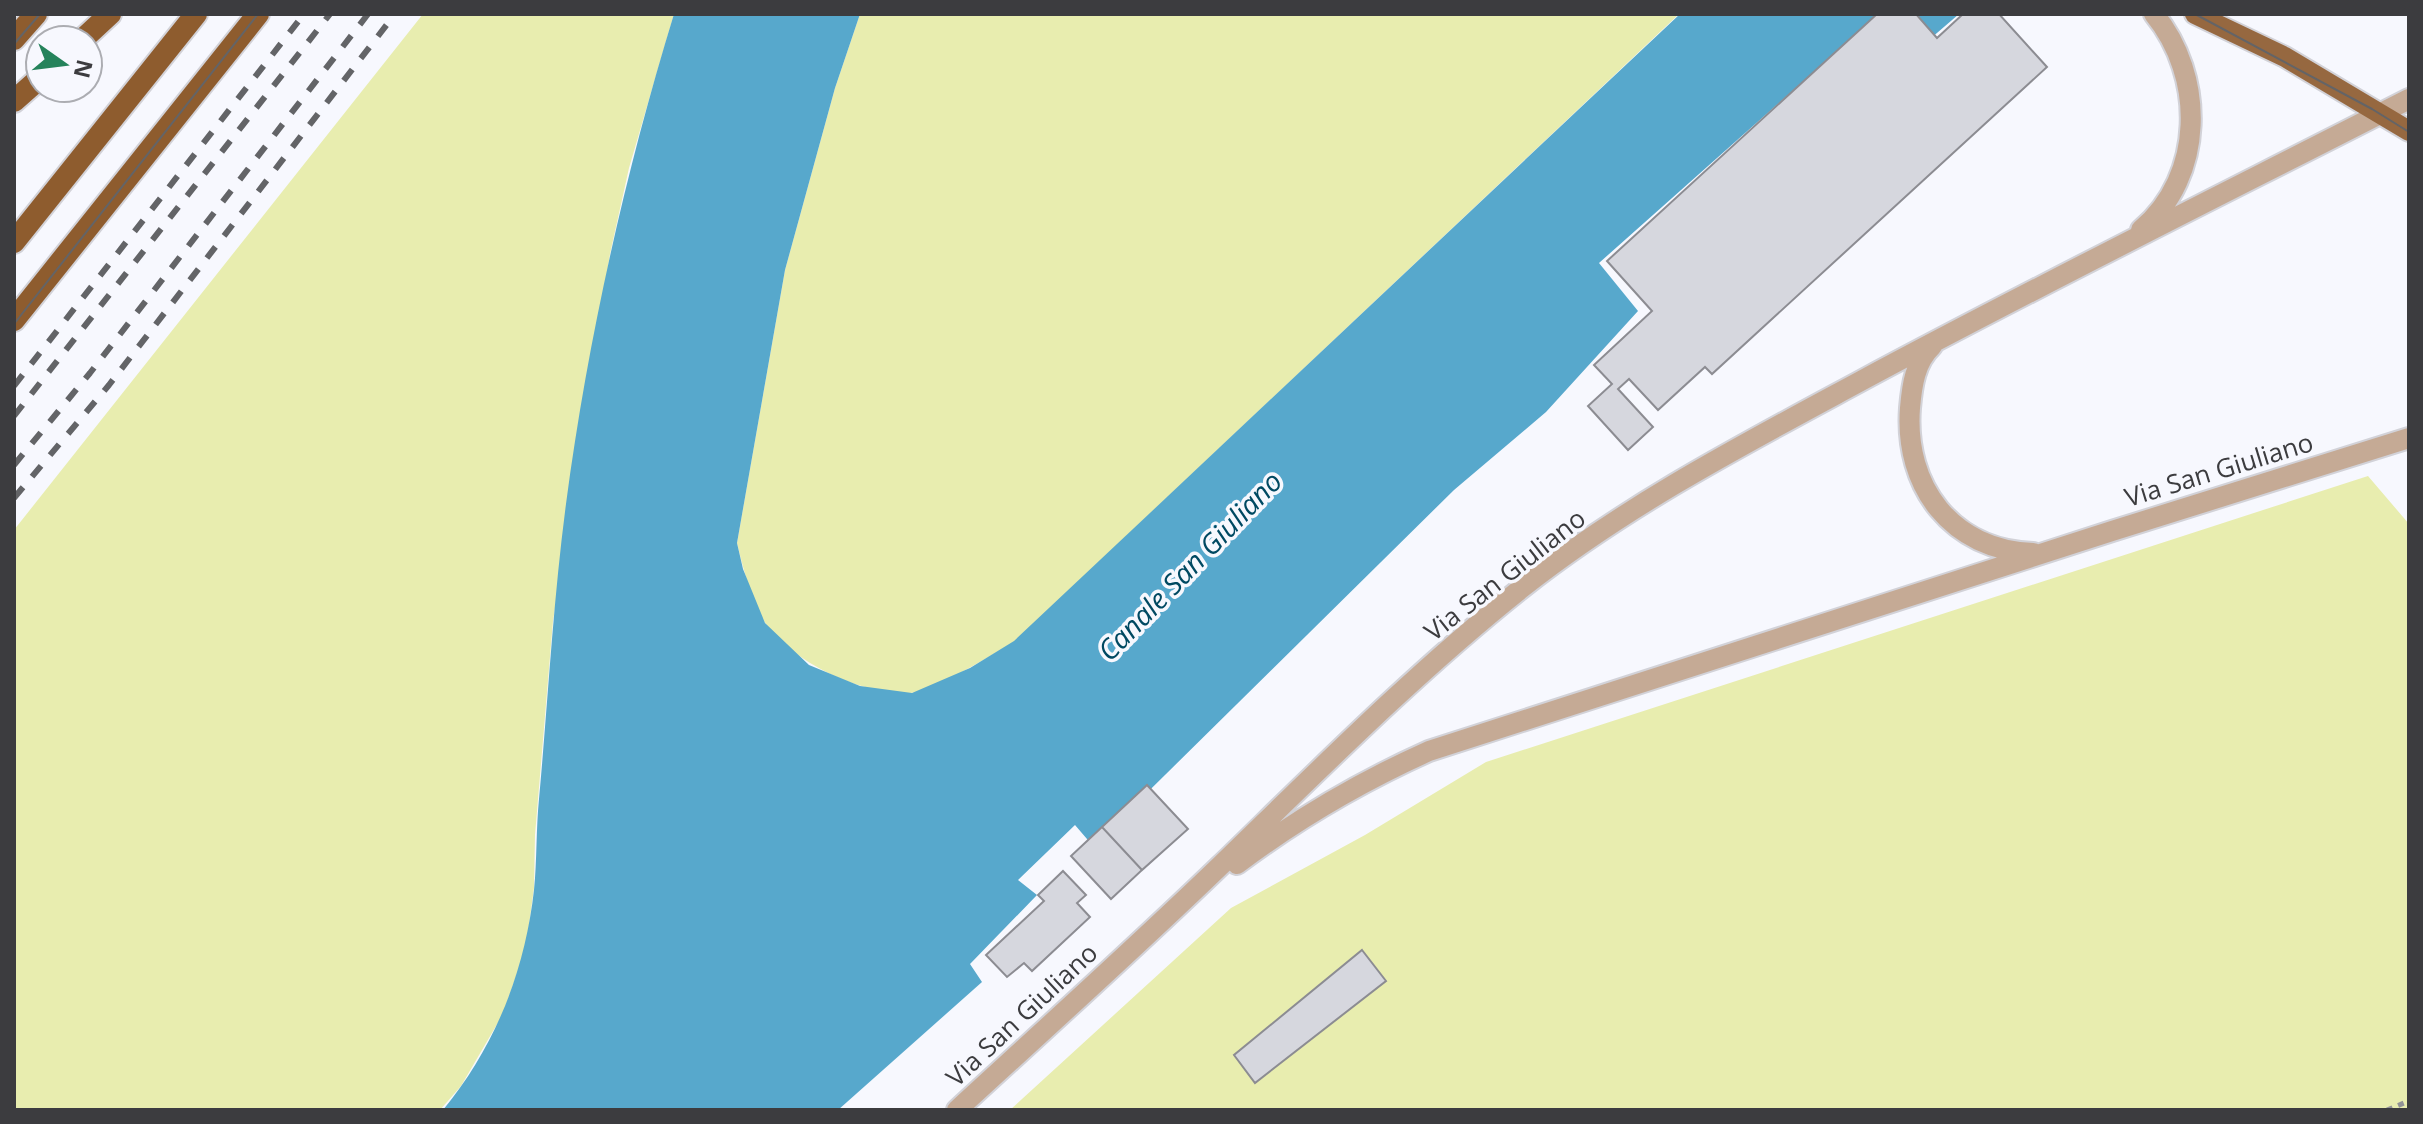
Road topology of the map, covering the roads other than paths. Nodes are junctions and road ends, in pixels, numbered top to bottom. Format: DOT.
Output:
graph roads {
  1 [pos="36,14"];
  2 [pos="196,14"];
  3 [pos="258,14"];
  4 [pos="2154,14"];
  5 [pos="2195,14"];
  6 [pos="14,39"];
  7 [pos="2409,99"];
  8 [pos="2380,114"];
  9 [pos="2409,131"];
  10 [pos="14,242"];
  11 [pos="2123,245"];
  12 [pos="14,320"];
  13 [pos="1939,339"];
  14 [pos="2409,438"];
  15 [pos="2045,553"];
  16 [pos="1158,926"];
  17 [pos="957,1110"];
  1 -- 6 [label="highway"];
  2 -- 10 [label="highway"];
  3 -- 12 [label="highway"];
  4 -- 11 [label="street, Via San Giuliano"];
  5 -- 8 [label="main road"];
  7 -- 8 [label="street, Via San Giuliano"];
  8 -- 9 [label="main road"];
  8 -- 11 [label="street, Via San Giuliano"];
  11 -- 13 [label="street, Via San Giuliano"];
  13 -- 15 [label="street, Via San Giuliano"];
  13 -- 16 [label="street, Via San Giuliano"];
  14 -- 15 [label="street, Via San Giuliano"];
  15 -- 16 [label="street, Via San Giuliano"];
  16 -- 17 [label="street, Via San Giuliano"];
}
